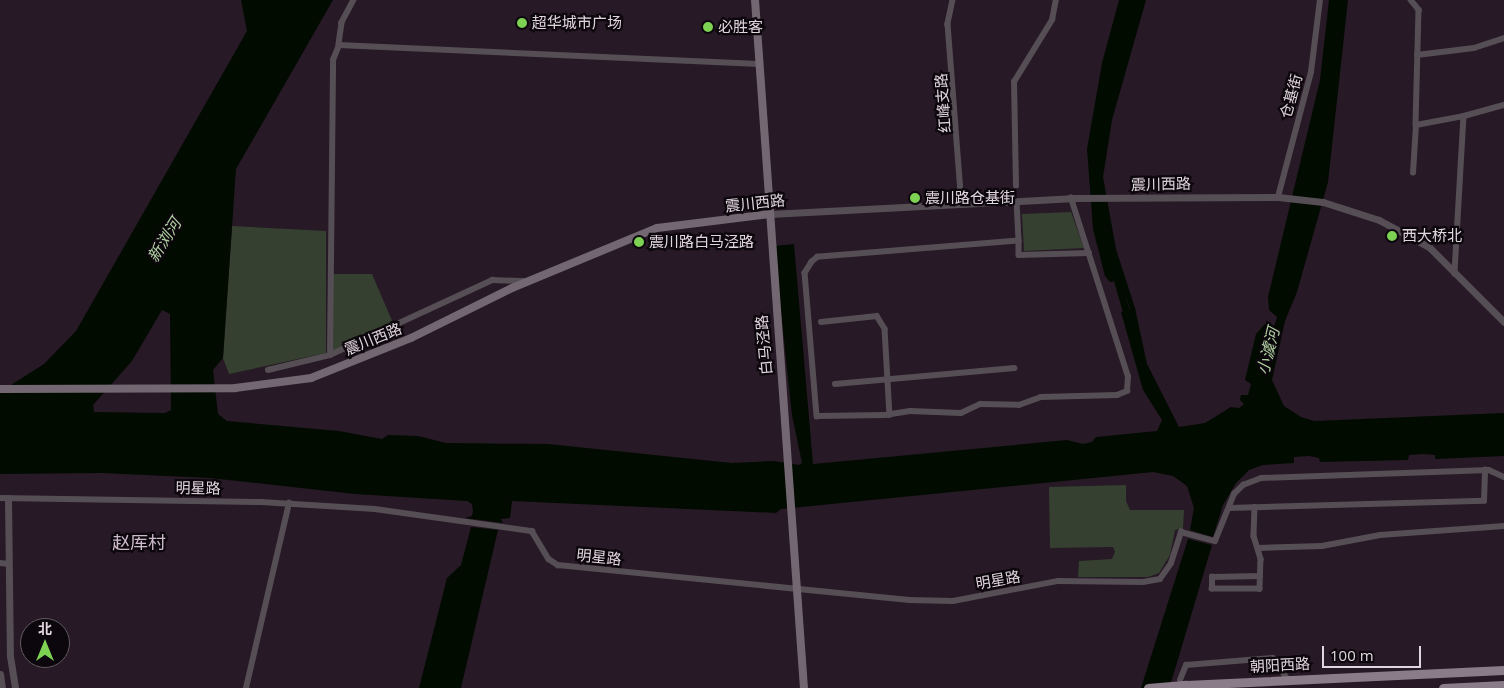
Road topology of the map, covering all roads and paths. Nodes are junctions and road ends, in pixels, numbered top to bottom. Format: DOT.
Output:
graph roads {
  1 [pos="354,0"];
  2 [pos="755,0"];
  3 [pos="953,0"];
  4 [pos="1056,0"];
  5 [pos="1320,0"];
  6 [pos="1411,0"];
  7 [pos="1504,38"];
  8 [pos="340,45"];
  9 [pos="1417,55"];
  10 [pos="759,64"];
  11 [pos="1504,105"];
  12 [pos="1464,116"];
  13 [pos="1416,125"];
  14 [pos="1412,173"];
  15 [pos="1016,186"];
  16 [pos="1278,197"];
  17 [pos="1072,198"];
  18 [pos="1017,201"];
  19 [pos="962,204"];
  20 [pos="770,214"];
  21 [pos="1019,242"];
  22 [pos="1089,253"];
  23 [pos="1456,274"];
  24 [pos="529,281"];
  25 [pos="821,322"];
  26 [pos="1504,322"];
  27 [pos="330,355"];
  28 [pos="1014,368"];
  29 [pos="268,370"];
  30 [pos="888,380"];
  31 [pos="835,384"];
  32 [pos="0,389"];
  33 [pos="890,415"];
  34 [pos="1485,470"];
  35 [pos="1504,477"];
  36 [pos="0,498"];
  37 [pos="8,498"];
  38 [pos="289,504"];
  39 [pos="1255,507"];
  40 [pos="1228,508"];
  41 [pos="1504,526"];
  42 [pos="1258,548"];
  43 [pos="0,564"];
  44 [pos="9,564"];
  45 [pos="1260,576"];
  46 [pos="797,589"];
  47 [pos="1502,670"];
  48 [pos="0,674"];
  49 [pos="1287,678"];
  50 [pos="1183,682"];
  51 [pos="1504,685"];
  52 [pos="2,688"];
  53 [pos="15,688"];
  54 [pos="246,688"];
  55 [pos="804,688"];
  56 [pos="1148,688"];
  57 [pos="1443,688"];
  1 -- 8 [label="street"];
  2 -- 10 [label="main road, 白马泾路"];
  3 -- 19 [label="street, 红峰支路"];
  4 -- 15 [label="street"];
  5 -- 16 [label="street, 仓基街"];
  6 -- 9 [label="street"];
  7 -- 9 [label="street"];
  8 -- 10 [label="street"];
  8 -- 27 [label="street"];
  9 -- 13 [label="street"];
  10 -- 20 [label="main road, 白马泾路"];
  11 -- 12 [label="street"];
  12 -- 13 [label="street"];
  12 -- 23 [label="street"];
  13 -- 14 [label="street"];
  16 -- 17 [label="street, 震川西路"];
  16 -- 23 [label="street, 震川西路"];
  17 -- 18 [label="street, 震川西路"];
  17 -- 22 [label="street"];
  18 -- 19 [label="street, 震川西路"];
  18 -- 21 [label="street"];
  19 -- 20 [label="street, 震川西路"];
  20 -- 24 [label="main road, 震川西路"];
  20 -- 46 [label="main road, 白马泾路"];
  21 -- 22 [label="street"];
  21 -- 33 [label="street"];
  22 -- 33 [label="street"];
  23 -- 26 [label="street, 震川西路"];
  24 -- 27 [label="street"];
  24 -- 32 [label="main road, 震川西路"];
  25 -- 30 [label="street"];
  27 -- 29 [label="street"];
  28 -- 30 [label="street"];
  30 -- 31 [label="street"];
  30 -- 33 [label="street"];
  34 -- 35 [label="street"];
  34 -- 39 [label="street"];
  34 -- 40 [label="street"];
  36 -- 37 [label="street, 明星路"];
  37 -- 38 [label="street, 明星路"];
  37 -- 44 [label="street"];
  38 -- 46 [label="street, 明星路"];
  38 -- 54 [label="street"];
  39 -- 40 [label="street"];
  39 -- 42 [label="street"];
  40 -- 46 [label="street, 明星路"];
  41 -- 42 [label="street"];
  42 -- 45 [label="street"];
  43 -- 44 [label="street"];
  44 -- 53 [label="street"];
  45 -- 45 [label="street"];
  46 -- 55 [label="main road, 白马泾路"];
  47 -- 49 [label="main road, 朝阳西路"];
  48 -- 52 [label="street"];
  49 -- 50 [label="main road, 朝阳西路"];
  49 -- 50 [label="street"];
  50 -- 56 [label="main road, 朝阳西路, bridge"];
  51 -- 57 [label="main road"];
}
